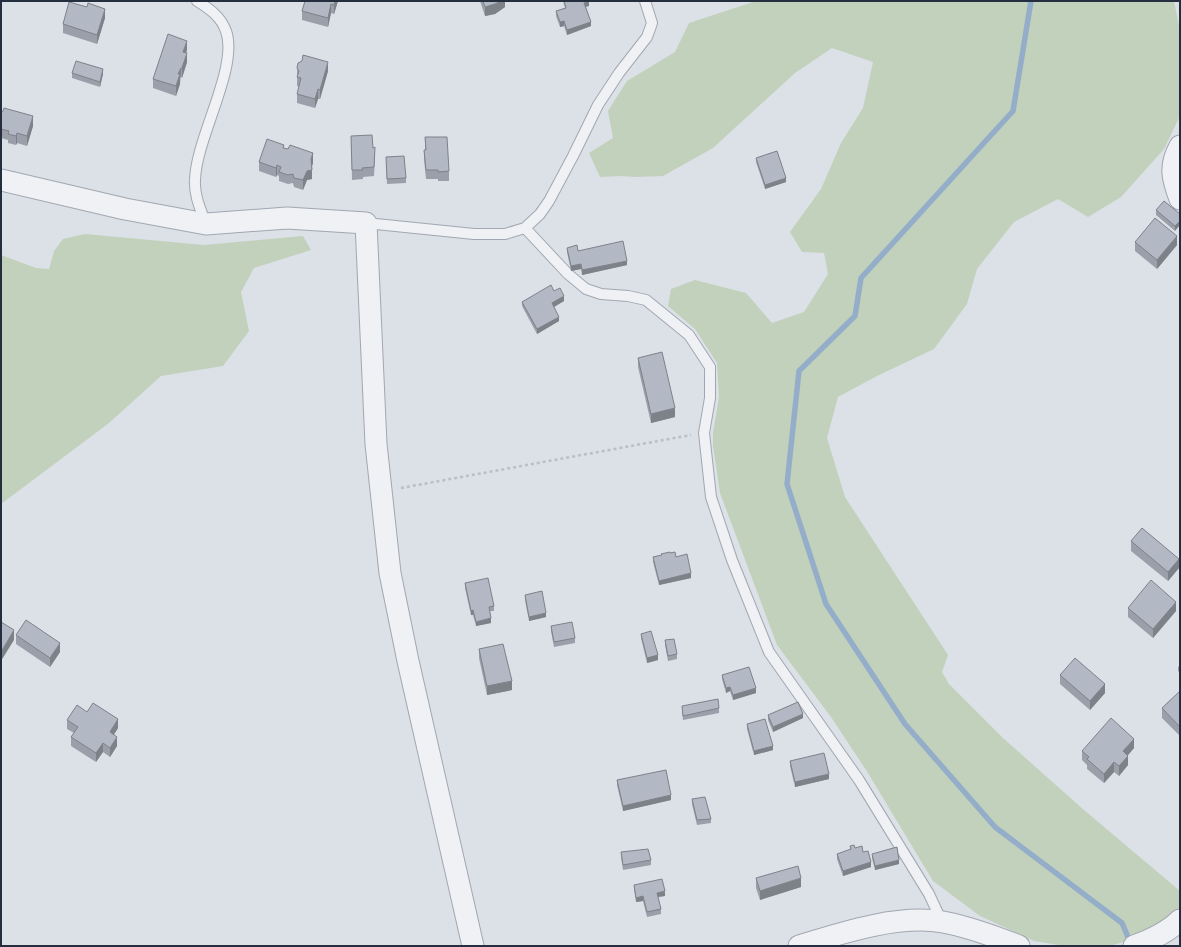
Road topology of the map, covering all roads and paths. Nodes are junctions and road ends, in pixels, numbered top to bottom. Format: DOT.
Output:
graph roads {
  1 [pos="198,1"];
  2 [pos="646,1"];
  3 [pos="1180,146"];
  4 [pos="1,180"];
  5 [pos="1180,198"];
  6 [pos="366,223"];
  7 [pos="206,224"];
  8 [pos="525,228"];
  9 [pos="704,433"];
  10 [pos="383,492"];
  11 [pos="1180,920"];
  12 [pos="942,922"];
  13 [pos="1142,943"];
  14 [pos="473,946"];
  15 [pos="799,946"];
  16 [pos="1019,946"];
  1 -- 7 [label="lane"];
  2 -- 8 [label="lane"];
  3 -- 5 [label="street"];
  4 -- 7 [label="street"];
  6 -- 7 [label="street"];
  6 -- 8 [label="lane"];
  6 -- 10 [label="street"];
  8 -- 9 [label="lane"];
  9 -- 10 [label="path"];
  9 -- 12 [label="lane"];
  10 -- 14 [label="street"];
  11 -- 13 [label="street"];
  12 -- 15 [label="street"];
  12 -- 16 [label="street"];
}
